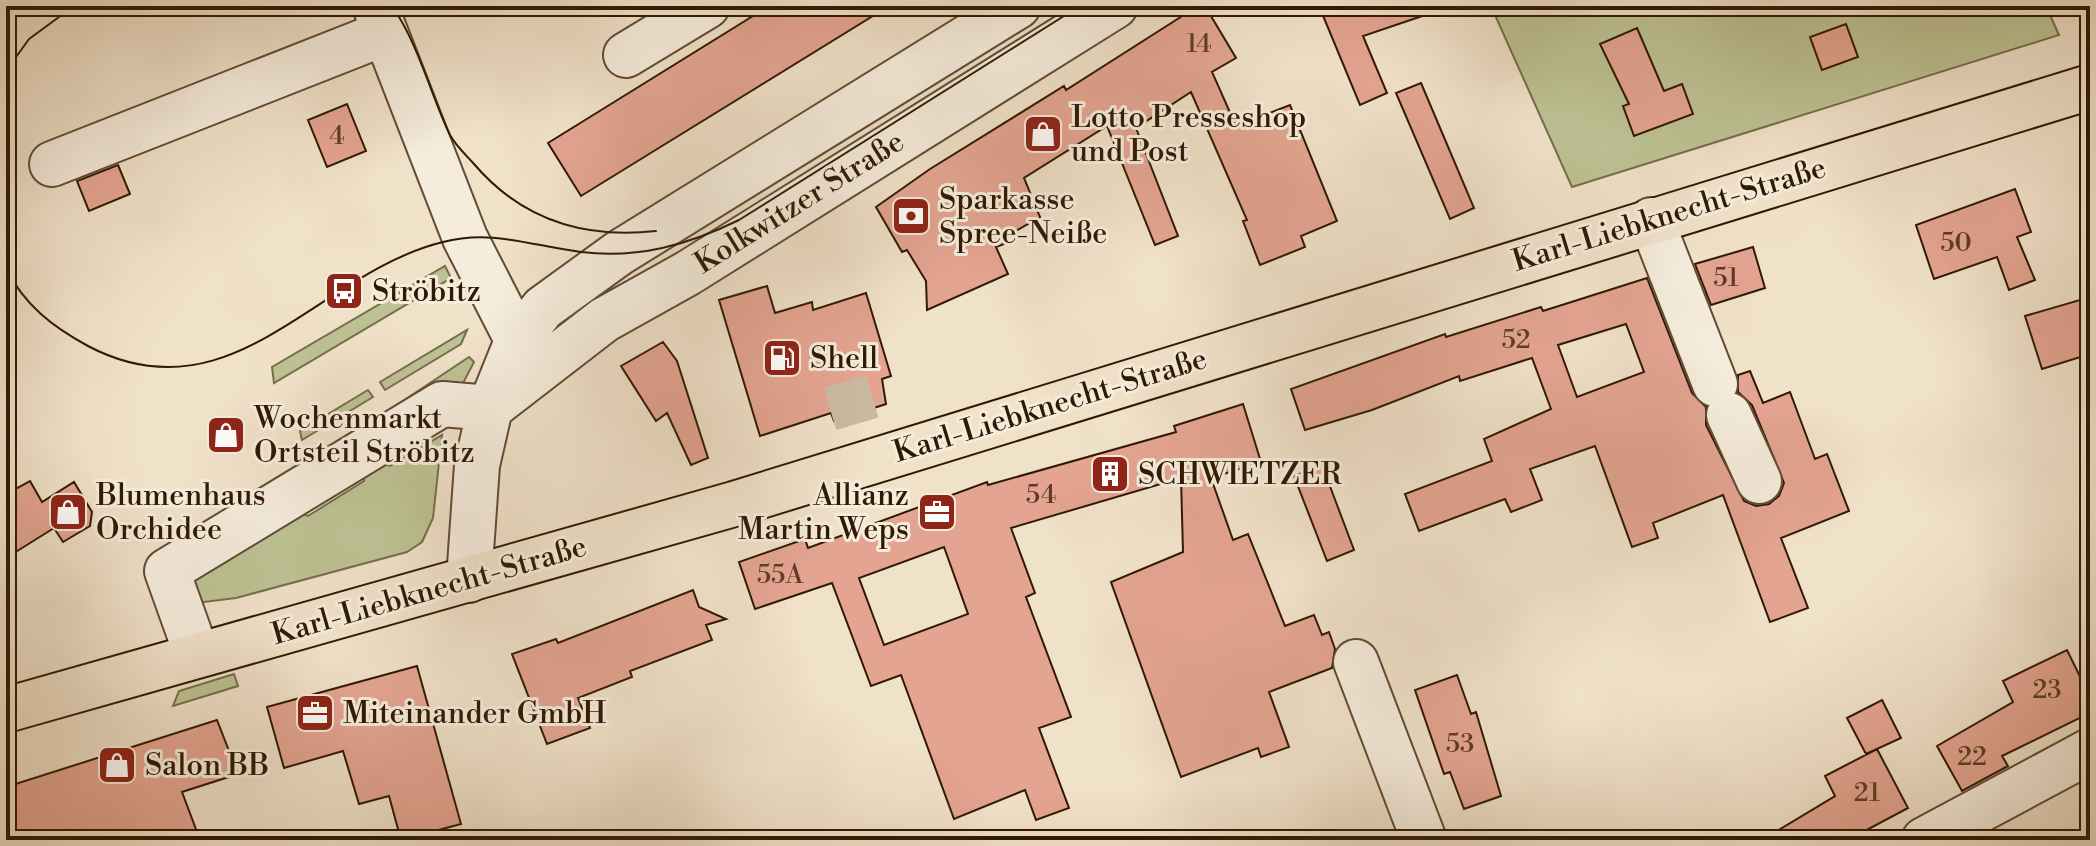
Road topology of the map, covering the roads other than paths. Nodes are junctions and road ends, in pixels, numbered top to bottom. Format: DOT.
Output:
graph roads {
  1 [pos="707,6"];
  2 [pos="1018,6"];
  3 [pos="1053,6"];
  4 [pos="1115,6"];
  5 [pos="380,20"];
  6 [pos="626,55"];
  7 [pos="2090,87"];
  8 [pos="52,164"];
  9 [pos="1651,220"];
  10 [pos="656,231"];
  11 [pos="526,357"];
  12 [pos="490,408"];
  13 [pos="1759,481"];
  14 [pos="469,580"];
  15 [pos="197,655"];
  16 [pos="1356,662"];
  17 [pos="6,710"];
  18 [pos="2090,751"];
  19 [pos="1424,840"];
  20 [pos="1924,840"];
  1 -- 6 [label="street"];
  2 -- 10 [label="street, Kolkwitzer Straße"];
  3 -- 10 [label="street"];
  4 -- 11 [label="street, Kolkwitzer Straße"];
  5 -- 8 [label="street"];
  5 -- 11 [label="street"];
  7 -- 9 [label="main road, Karl-Liebknecht-Straße"];
  9 -- 13 [label="street"];
  9 -- 14 [label="main road, Karl-Liebknecht-Straße"];
  10 -- 11 [label="street, Kolkwitzer Straße"];
  11 -- 12 [label="street, Kolkwitzer Straße"];
  12 -- 14 [label="street"];
  12 -- 15 [label="street"];
  14 -- 15 [label="main road, Karl-Liebknecht-Straße"];
  15 -- 17 [label="main road, Karl-Liebknecht-Straße"];
  16 -- 19 [label="street"];
  18 -- 20 [label="street"];
}
